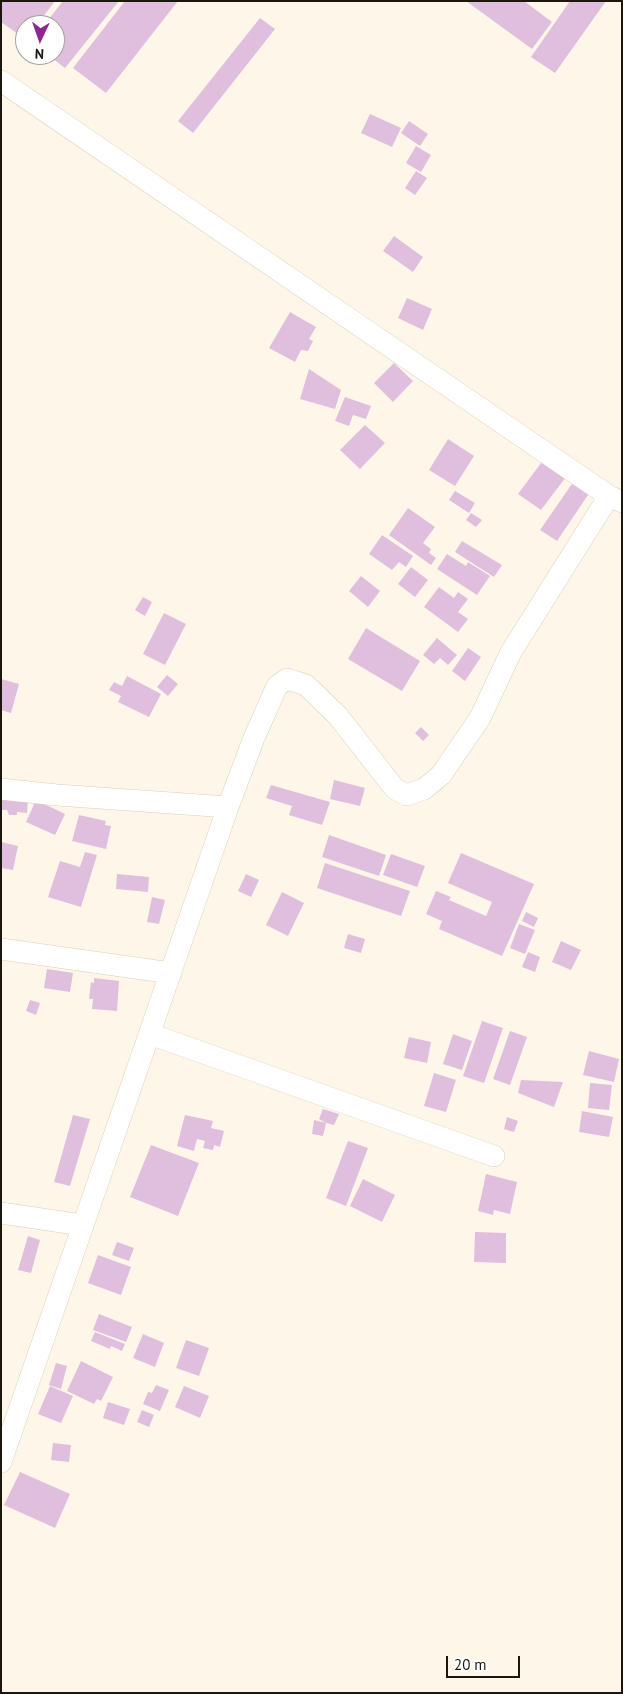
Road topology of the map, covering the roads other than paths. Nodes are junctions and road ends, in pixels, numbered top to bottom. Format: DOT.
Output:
graph roads {
  1 [pos="1,81"];
  2 [pos="616,499"];
  3 [pos="1,788"];
  4 [pos="228,807"];
  5 [pos="1,949"];
  6 [pos="172,973"];
  7 [pos="150,1034"];
  8 [pos="494,1156"];
  9 [pos="1,1214"];
  10 [pos="82,1225"];
  11 [pos="1,1462"];
  1 -- 2 [label="street"];
  2 -- 4 [label="street"];
  3 -- 4 [label="street"];
  4 -- 6 [label="street"];
  5 -- 6 [label="street"];
  6 -- 7 [label="street"];
  7 -- 8 [label="street"];
  7 -- 10 [label="street"];
  9 -- 10 [label="street"];
  10 -- 11 [label="street"];
}
